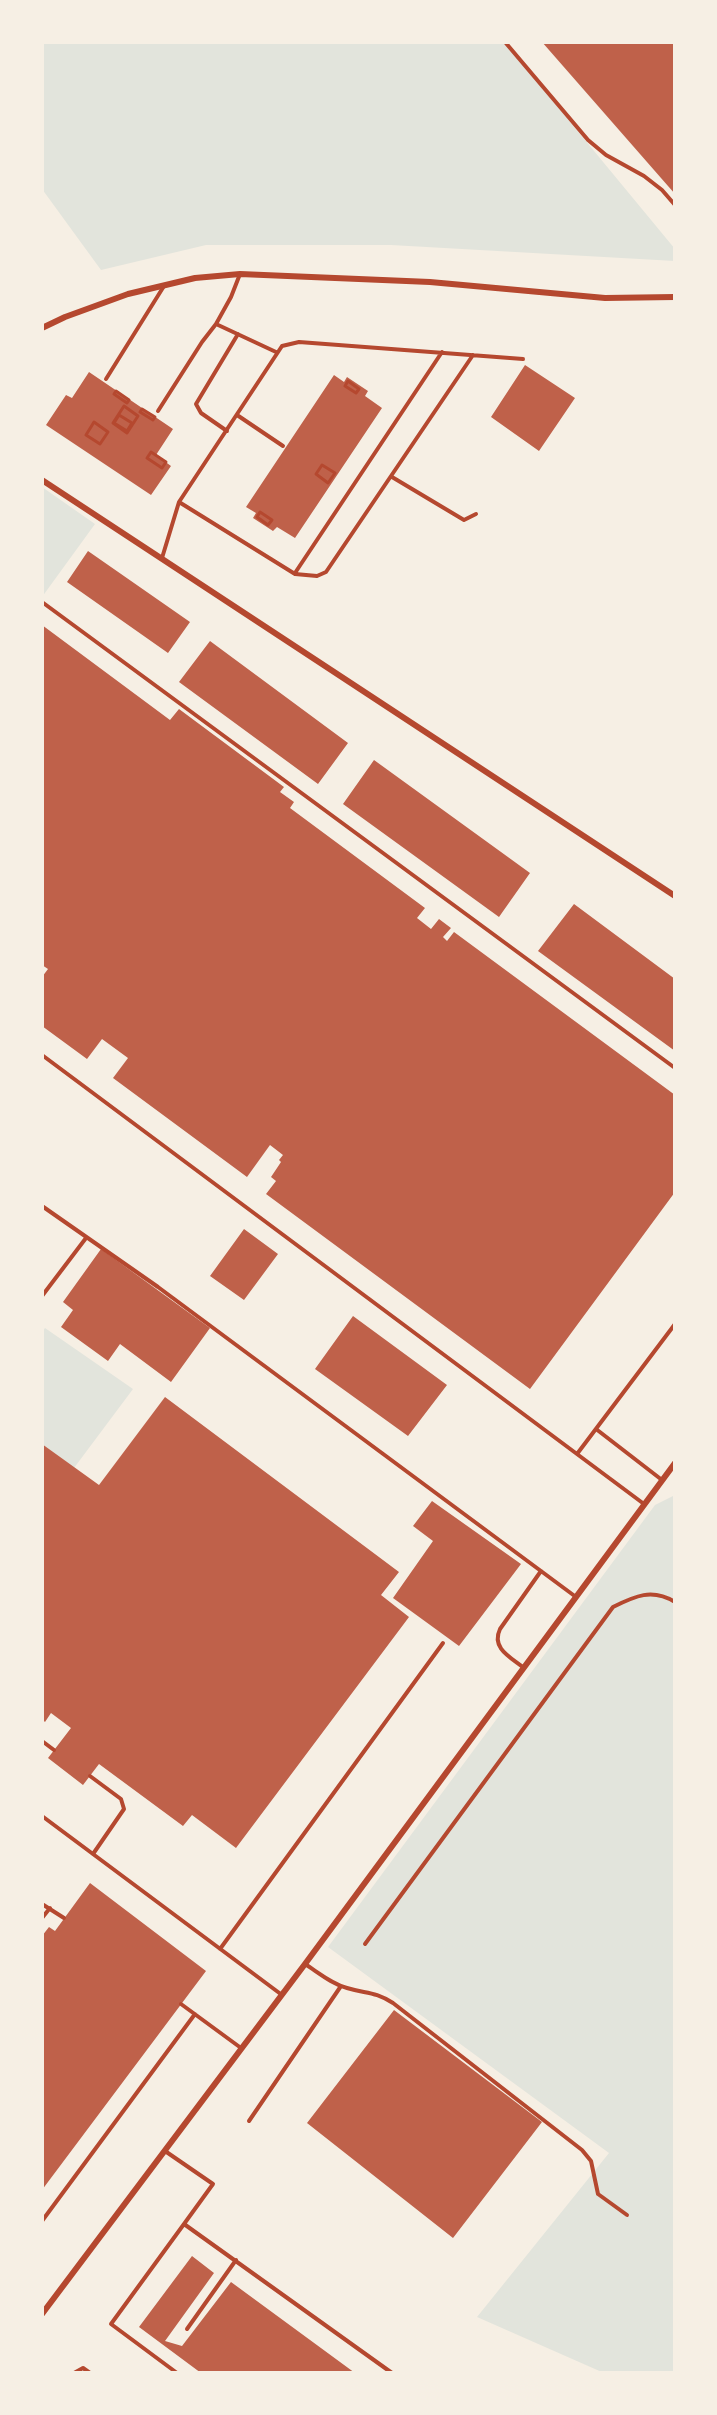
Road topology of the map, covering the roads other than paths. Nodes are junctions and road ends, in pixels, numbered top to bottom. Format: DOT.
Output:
graph roads {
  1 [pos="505,42"];
  2 [pos="675,205"];
  3 [pos="240,274"];
  4 [pos="165,285"];
  5 [pos="675,297"];
  6 [pos="216,324"];
  7 [pos="42,328"];
  8 [pos="238,333"];
  9 [pos="276,352"];
  10 [pos="443,352"];
  11 [pos="473,355"];
  12 [pos="523,359"];
  13 [pos="106,379"];
  14 [pos="158,411"];
  15 [pos="237,415"];
  16 [pos="227,430"];
  17 [pos="283,446"];
  18 [pos="392,477"];
  19 [pos="42,480"];
  20 [pos="179,502"];
  21 [pos="476,514"];
  22 [pos="162,558"];
  23 [pos="295,574"];
  24 [pos="42,602"];
  25 [pos="675,896"];
  26 [pos="42,1055"];
  27 [pos="675,1068"];
  28 [pos="42,1206"];
  29 [pos="86,1238"];
  30 [pos="42,1296"];
  31 [pos="675,1324"];
  32 [pos="596,1429"];
  33 [pos="577,1454"];
  34 [pos="675,1463"];
  35 [pos="662,1480"];
  36 [pos="644,1504"];
  37 [pos="541,1571"];
  38 [pos="576,1597"];
  39 [pos="675,1602"];
  40 [pos="443,1643"];
  41 [pos="524,1668"];
  42 [pos="42,1741"];
  43 [pos="54,1750"];
  44 [pos="90,1776"];
  45 [pos="42,1816"];
  46 [pos="93,1854"];
  47 [pos="42,1904"];
  48 [pos="50,1908"];
  49 [pos="42,1918"];
  50 [pos="64,1918"];
  51 [pos="365,1944"];
  52 [pos="220,1949"];
  53 [pos="305,1964"];
  54 [pos="341,1986"];
  55 [pos="282,1995"];
  56 [pos="181,2004"];
  57 [pos="195,2014"];
  58 [pos="242,2048"];
  59 [pos="249,2121"];
  60 [pos="165,2150"];
  61 [pos="627,2215"];
  62 [pos="42,2221"];
  63 [pos="184,2224"];
  64 [pos="236,2260"];
  65 [pos="42,2314"];
  66 [pos="187,2330"];
  67 [pos="74,2373"];
  68 [pos="90,2373"];
  69 [pos="177,2373"];
  70 [pos="392,2373"];
  1 -- 2 [label="lane"];
  3 -- 4 [label="street"];
  3 -- 5 [label="street"];
  3 -- 6 [label="lane"];
  4 -- 7 [label="street"];
  4 -- 13 [label="lane"];
  6 -- 8 [label="lane"];
  6 -- 14 [label="lane"];
  8 -- 9 [label="lane"];
  8 -- 16 [label="lane"];
  9 -- 10 [label="lane"];
  9 -- 15 [label="lane"];
  10 -- 11 [label="lane"];
  10 -- 23 [label="lane"];
  11 -- 12 [label="lane"];
  11 -- 18 [label="lane"];
  15 -- 16 [label="lane"];
  15 -- 17 [label="lane"];
  16 -- 20 [label="lane"];
  18 -- 21 [label="lane"];
  18 -- 23 [label="lane"];
  19 -- 22 [label="street"];
  20 -- 22 [label="lane"];
  20 -- 23 [label="lane"];
  22 -- 25 [label="street"];
  24 -- 27 [label="lane"];
  26 -- 33 [label="lane"];
  28 -- 29 [label="lane"];
  29 -- 30 [label="lane"];
  29 -- 37 [label="lane"];
  31 -- 32 [label="lane"];
  32 -- 33 [label="lane"];
  32 -- 35 [label="lane"];
  33 -- 36 [label="lane"];
  34 -- 35 [label="street"];
  35 -- 36 [label="street"];
  36 -- 38 [label="street"];
  37 -- 38 [label="lane"];
  37 -- 41 [label="lane"];
  38 -- 41 [label="street"];
  39 -- 51 [label="lane"];
  40 -- 52 [label="lane"];
  41 -- 53 [label="street"];
  42 -- 43 [label="lane"];
  44 -- 46 [label="lane"];
  45 -- 46 [label="lane"];
  46 -- 52 [label="lane"];
  47 -- 48 [label="lane"];
  48 -- 49 [label="lane"];
  48 -- 50 [label="lane"];
  52 -- 55 [label="lane"];
  53 -- 54 [label="lane"];
  53 -- 55 [label="street"];
  54 -- 59 [label="lane"];
  54 -- 61 [label="lane"];
  55 -- 58 [label="street"];
  56 -- 57 [label="lane"];
  57 -- 58 [label="lane"];
  57 -- 62 [label="lane"];
  58 -- 60 [label="street"];
  60 -- 63 [label="lane"];
  60 -- 65 [label="street"];
  63 -- 64 [label="lane"];
  63 -- 69 [label="lane"];
  64 -- 66 [label="lane"];
  64 -- 70 [label="lane"];
  67 -- 68 [label="lane"];
}
